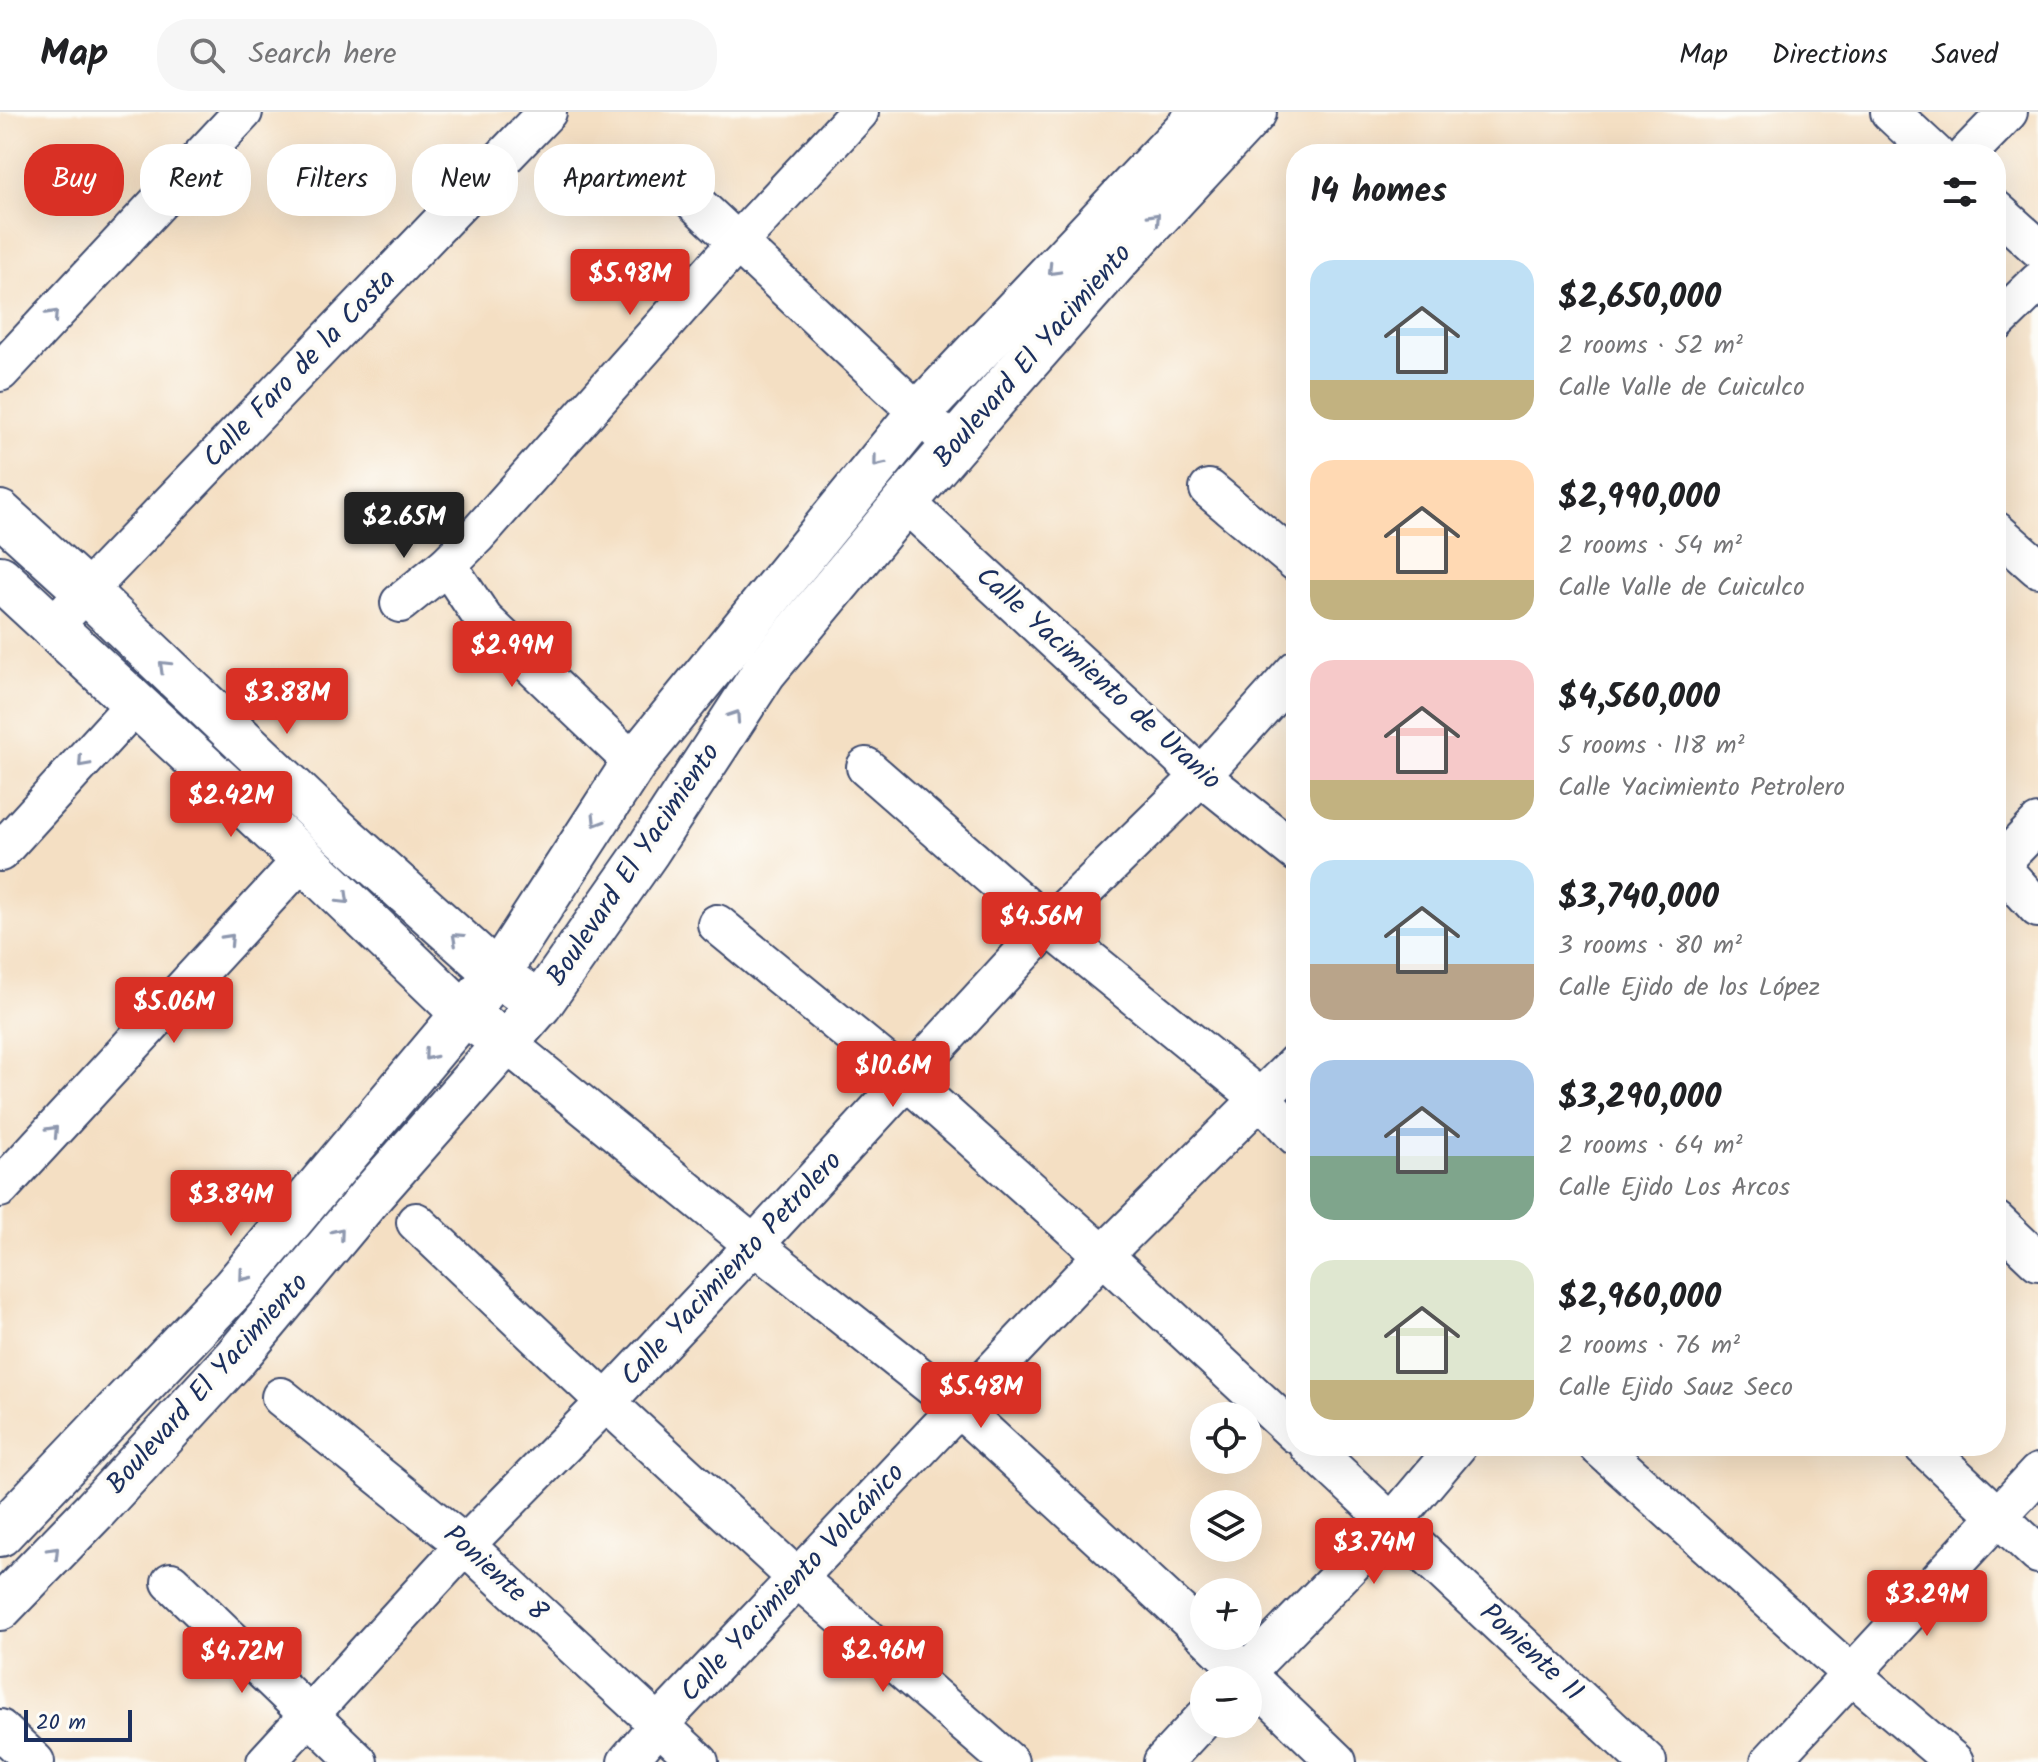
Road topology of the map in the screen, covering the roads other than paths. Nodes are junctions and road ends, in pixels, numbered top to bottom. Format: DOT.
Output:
graph roads {
  1 [pos="243,112"];
  2 [pos="547,112"];
  3 [pos="859,112"];
  4 [pos="1203,112"];
  5 [pos="1254,112"];
  6 [pos="1890,112"];
  7 [pos="2008,112"];
  8 [pos="1924,144"];
  9 [pos="1977,144"];
  10 [pos="708,216"];
  11 [pos="2006,219"];
  12 [pos="736,244"];
  13 [pos="2038,248"];
  14 [pos="2038,282"];
  15 [pos="2006,313"];
  16 [pos="0,372"];
  17 [pos="919,413"];
  18 [pos="954,446"];
  19 [pos="1209,489"];
  20 [pos="905,502"];
  21 [pos="0,513"];
  22 [pos="2006,540"];
  23 [pos="1286,554"];
  24 [pos="447,565"];
  25 [pos="2038,568"];
  26 [pos="0,578"];
  27 [pos="86,591"];
  28 [pos="400,603"];
  29 [pos="53,626"];
  30 [pos="1286,681"];
  31 [pos="135,704"];
  32 [pos="634,763"];
  33 [pos="866,767"];
  34 [pos="1201,776"];
  35 [pos="2038,824"];
  36 [pos="1286,844"];
  37 [pos="0,852"];
  38 [pos="2006,856"];
  39 [pos="303,859"];
  40 [pos="2006,874"];
  41 [pos="2038,908"];
  42 [pos="717,924"];
  43 [pos="1048,926"];
  44 [pos="497,974"];
  45 [pos="540,1004"];
  46 [pos="463,1013"];
  47 [pos="505,1042"];
  48 [pos="1286,1073"];
  49 [pos="907,1080"];
  50 [pos="1261,1099"];
  51 [pos="1286,1125"];
  52 [pos="0,1188"];
  53 [pos="416,1222"];
  54 [pos="2006,1231"];
  55 [pos="754,1245"];
  56 [pos="1103,1255"];
  57 [pos="2038,1261"];
  58 [pos="281,1397"];
  59 [pos="606,1402"];
  60 [pos="959,1408"];
  61 [pos="1286,1425"];
  62 [pos="1320,1456"];
  63 [pos="1449,1456"];
  64 [pos="1609,1456"];
  65 [pos="1934,1456"];
  66 [pos="2038,1473"];
  67 [pos="1998,1517"];
  68 [pos="1392,1523"];
  69 [pos="0,1534"];
  70 [pos="465,1545"];
  71 [pos="2038,1554"];
  72 [pos="797,1578"];
  73 [pos="171,1582"];
  74 [pos="0,1608"];
  75 [pos="1190,1621"];
  76 [pos="1219,1650"];
  77 [pos="1233,1666"];
  78 [pos="1252,1666"];
  79 [pos="1850,1673"];
  80 [pos="1262,1694"];
  81 [pos="308,1716"];
  82 [pos="659,1724"];
  83 [pos="0,1729"];
  84 [pos="1190,1733"];
  85 [pos="35,1762"];
  86 [pos="266,1762"];
  87 [pos="358,1762"];
  88 [pos="627,1762"];
  89 [pos="699,1762"];
  90 [pos="1009,1762"];
  91 [pos="1163,1762"];
  92 [pos="1337,1762"];
  93 [pos="1647,1762"];
  94 [pos="1770,1762"];
  95 [pos="1954,1762"];
  16 -- 1 [label="street, one-way"];
  2 -- 27 [label="street, Calle Faro de la Costa"];
  3 -- 12 [label="street"];
  4 -- 17 [label="street, Boulevard El Yacimiento, one-way"];
  18 -- 5 [label="street, Boulevard El Yacimiento, one-way"];
  6 -- 8 [label="street"];
  7 -- 9 [label="street"];
  10 -- 12 [label="street"];
  11 -- 13 [label="street"];
  12 -- 17 [label="street"];
  12 -- 24 [label="street"];
  14 -- 15 [label="street"];
  17 -- 18 [label="street"];
  17 -- 32 [label="street, Boulevard El Yacimiento, one-way"];
  18 -- 20 [label="street, Boulevard El Yacimiento"];
  19 -- 23 [label="street"];
  20 -- 34 [label="street, Calle Yacimiento de Uranio"];
  45 -- 20 [label="street, Boulevard El Yacimiento, one-way"];
  21 -- 27 [label="street"];
  22 -- 25 [label="street"];
  24 -- 28 [label="street"];
  24 -- 32 [label="street"];
  26 -- 29 [label="street"];
  27 -- 29 [label="street, Calle Faro de la Costa"];
  44 -- 27 [label="street, one-way"];
  29 -- 31 [label="street"];
  30 -- 34 [label="street, Calle Yacimiento Petrolero"];
  31 -- 37 [label="street, one-way"];
  31 -- 39 [label="street"];
  32 -- 44 [label="street, Boulevard El Yacimiento, one-way"];
  33 -- 43 [label="street"];
  34 -- 36 [label="street, Calle Yacimiento de Uranio"];
  34 -- 43 [label="street, Calle Yacimiento Petrolero"];
  35 -- 38 [label="street"];
  39 -- 46 [label="street, one-way"];
  52 -- 39 [label="street, one-way"];
  40 -- 41 [label="street"];
  42 -- 49 [label="street"];
  43 -- 49 [label="street, Calle Yacimiento Petrolero"];
  43 -- 50 [label="street"];
  44 -- 45 [label="street"];
  44 -- 46 [label="street, Boulevard El Yacimiento"];
  45 -- 47 [label="street, Boulevard El Yacimiento"];
  46 -- 47 [label="street"];
  46 -- 69 [label="street, Boulevard El Yacimiento, one-way"];
  47 -- 55 [label="street"];
  74 -- 47 [label="street, Boulevard El Yacimiento, one-way"];
  48 -- 50 [label="street, Calle Yacimiento Volcánico"];
  49 -- 55 [label="street, Calle Yacimiento Petrolero"];
  49 -- 56 [label="street"];
  50 -- 51 [label="street"];
  50 -- 56 [label="street, Calle Yacimiento Volcánico"];
  53 -- 59 [label="street"];
  54 -- 57 [label="street"];
  55 -- 59 [label="street, Calle Yacimiento Petrolero"];
  55 -- 60 [label="street"];
  56 -- 60 [label="street, Calle Yacimiento Volcánico"];
  56 -- 61 [label="street"];
  58 -- 70 [label="street, Poniente 8"];
  59 -- 70 [label="street, Calle Yacimiento Petrolero"];
  59 -- 72 [label="street"];
  60 -- 72 [label="street, Calle Yacimiento Volcánico"];
  60 -- 75 [label="street"];
  62 -- 68 [label="street, Poniente 11"];
  63 -- 68 [label="street"];
  64 -- 79 [label="street"];
  65 -- 67 [label="street"];
  66 -- 67 [label="street"];
  67 -- 71 [label="street"];
  67 -- 79 [label="street"];
  68 -- 78 [label="street"];
  68 -- 93 [label="street, Poniente 11"];
  70 -- 81 [label="street, Calle Yacimiento Petrolero"];
  70 -- 82 [label="street, Poniente 8"];
  72 -- 82 [label="street, Calle Yacimiento Volcánico"];
  72 -- 90 [label="street"];
  73 -- 81 [label="street"];
  76 -- 77 [label="street"];
  79 -- 94 [label="street"];
  79 -- 95 [label="street"];
  80 -- 92 [label="street"];
  81 -- 86 [label="street, Calle Yacimiento Petrolero"];
  81 -- 87 [label="street"];
  82 -- 88 [label="street, Calle Yacimiento Volcánico"];
  82 -- 89 [label="street, Poniente 8"];
  83 -- 85 [label="street"];
  84 -- 91 [label="street"];
}
